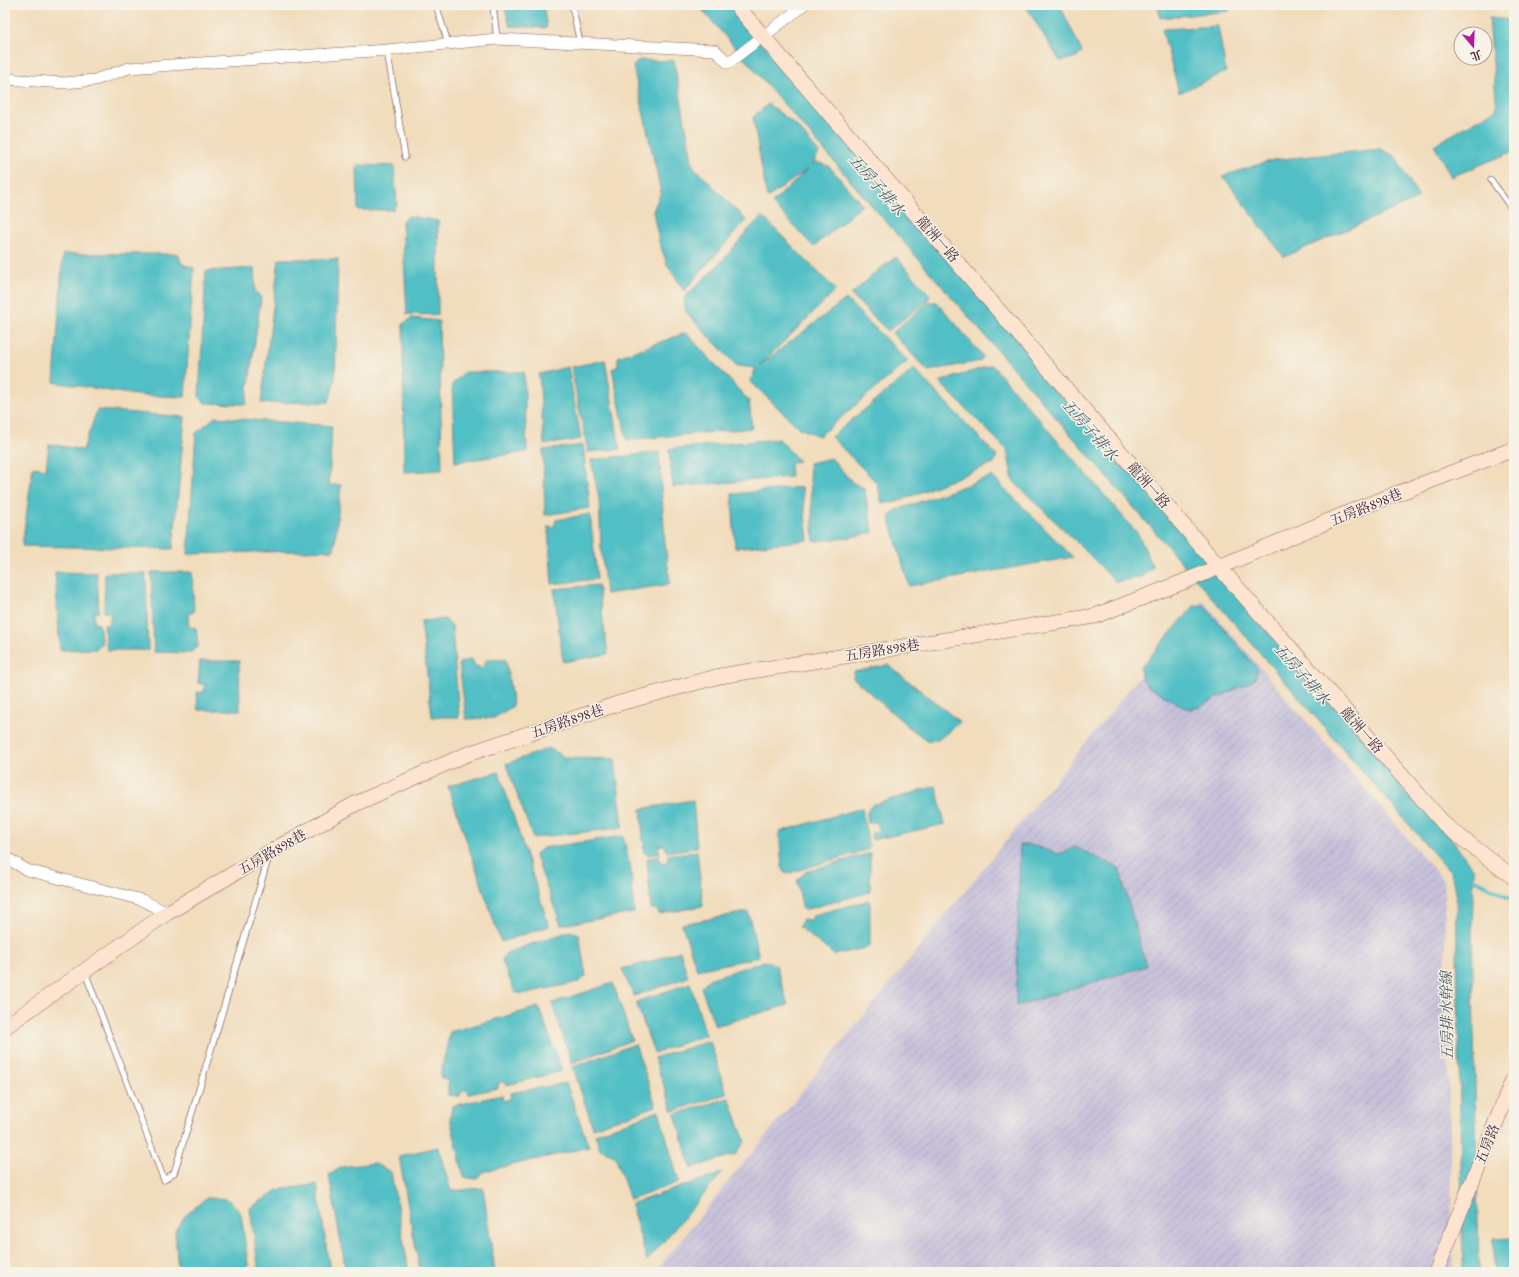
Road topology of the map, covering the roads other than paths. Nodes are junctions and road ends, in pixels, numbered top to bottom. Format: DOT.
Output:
graph roads {
  1 [pos="436,5"];
  2 [pos="492,5"];
  3 [pos="572,5"];
  4 [pos="736,5"];
  5 [pos="803,5"];
  6 [pos="764,36"];
  7 [pos="497,39"];
  8 [pos="448,43"];
  9 [pos="580,43"];
  10 [pos="387,50"];
  11 [pos="5,78"];
  12 [pos="405,157"];
  13 [pos="1491,180"];
  14 [pos="1514,212"];
  15 [pos="1514,449"];
  16 [pos="1220,567"];
  17 [pos="270,852"];
  18 [pos="5,857"];
  19 [pos="1514,878"];
  20 [pos="167,914"];
  21 [pos="85,971"];
  22 [pos="5,1027"];
  23 [pos="1514,1076"];
  24 [pos="1436,1272"];
  1 -- 8 [label="lane"];
  2 -- 7 [label="lane"];
  3 -- 9 [label="lane"];
  4 -- 6 [label="street, 龍洲一路"];
  5 -- 6 [label="street"];
  6 -- 9 [label="street"];
  6 -- 16 [label="street, 龍洲一路"];
  7 -- 8 [label="street"];
  7 -- 9 [label="street"];
  8 -- 10 [label="street"];
  10 -- 11 [label="street"];
  10 -- 12 [label="lane"];
  13 -- 14 [label="lane"];
  15 -- 16 [label="street, 五房路898巷"];
  16 -- 17 [label="street, 五房路898巷"];
  16 -- 19 [label="street, 龍洲一路"];
  17 -- 20 [label="street, 五房路898巷"];
  17 -- 21 [label="lane"];
  18 -- 20 [label="street"];
  20 -- 21 [label="street, 五房路898巷"];
  21 -- 22 [label="street, 五房路898巷"];
  23 -- 24 [label="street, 五房路"];
}
